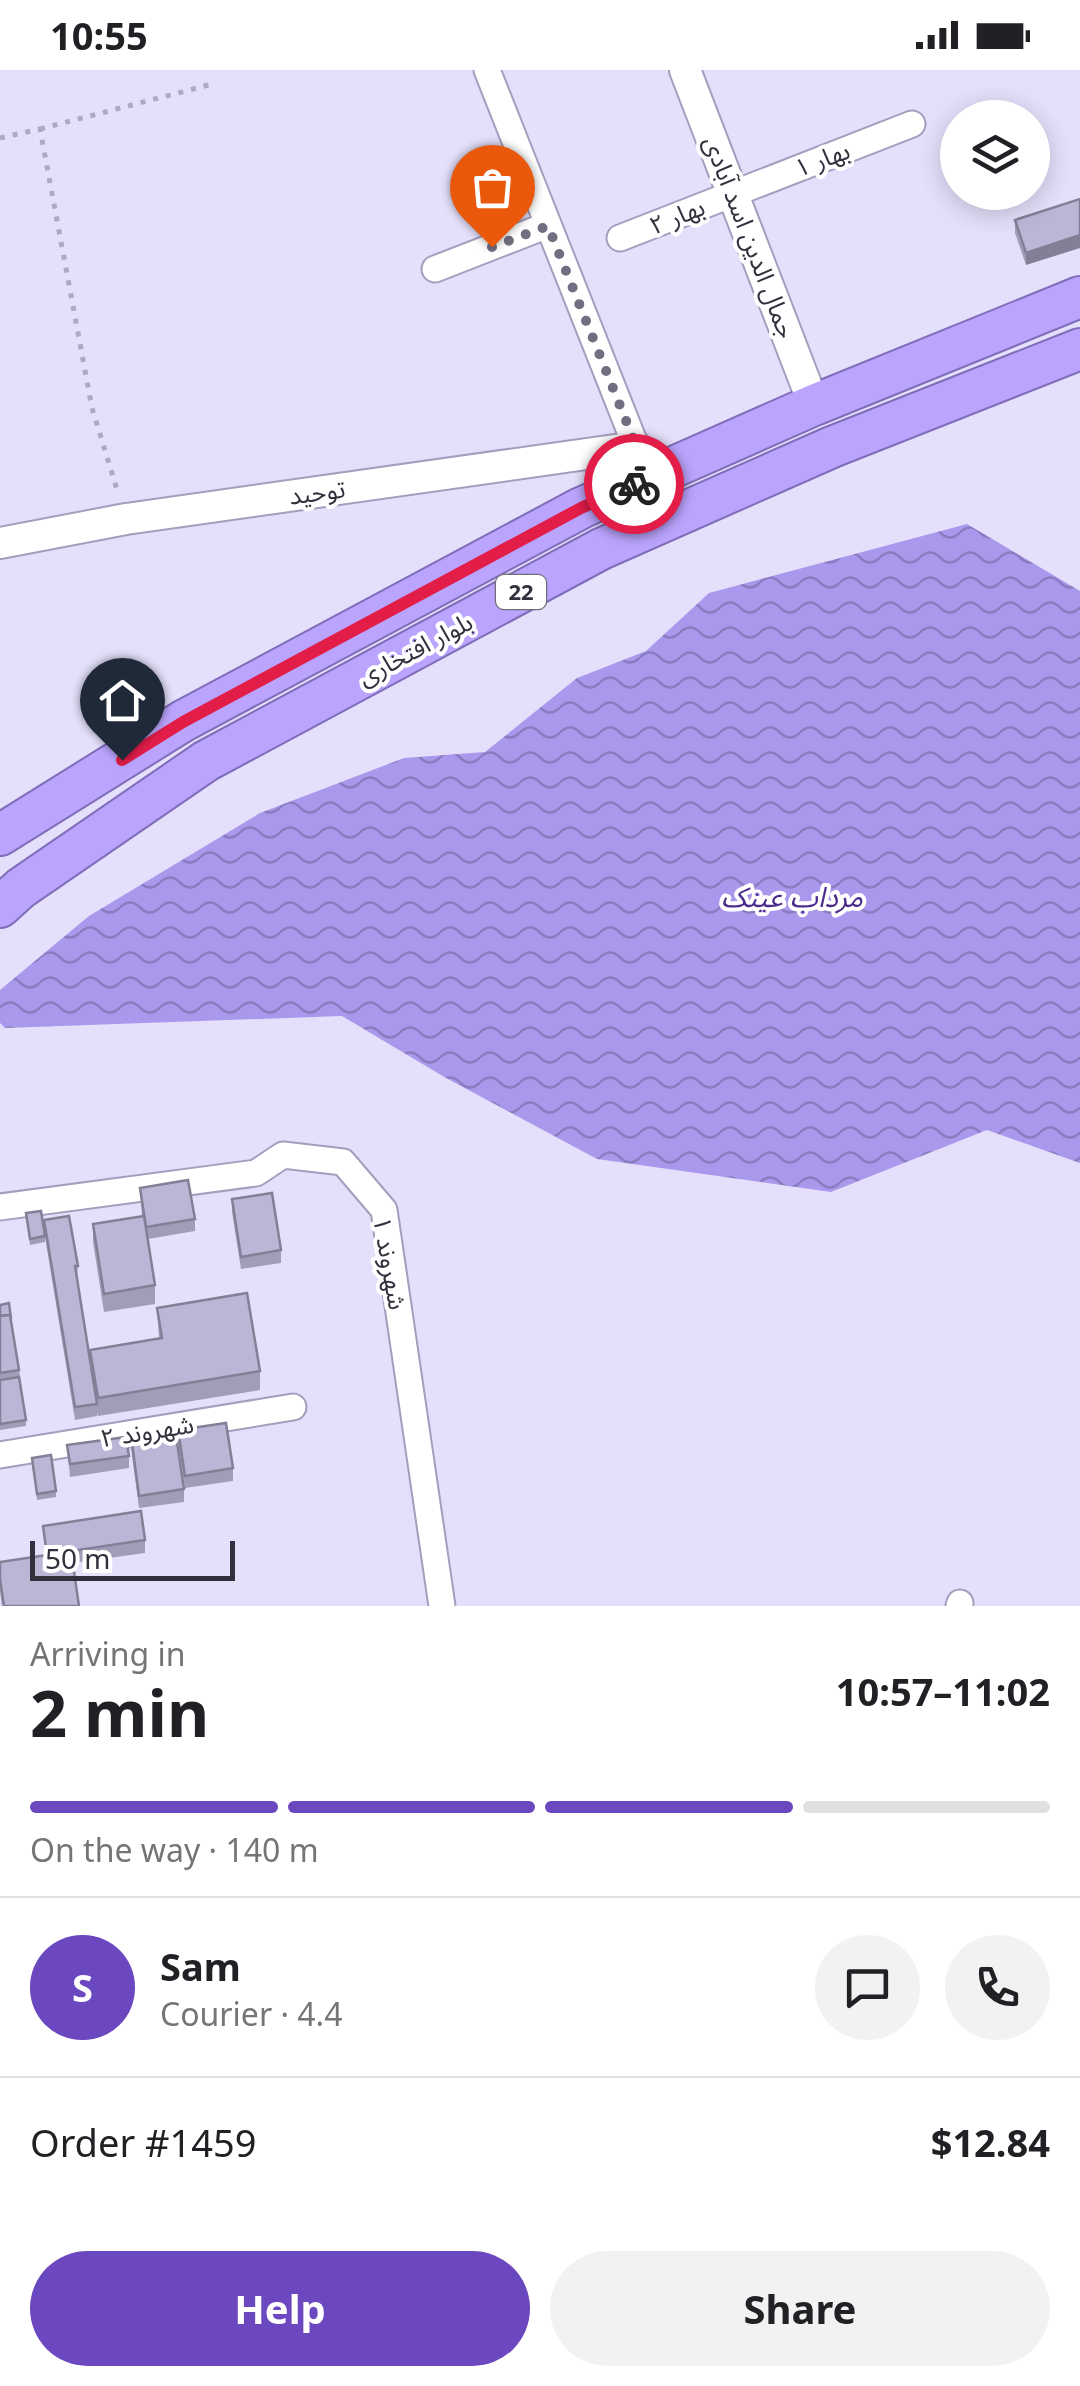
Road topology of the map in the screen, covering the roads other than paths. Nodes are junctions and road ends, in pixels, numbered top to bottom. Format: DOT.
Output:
graph roads {
  1 [pos="486,70"];
  2 [pos="685,70"];
  3 [pos="912,124"];
  4 [pos="733,194"];
  5 [pos="548,226"];
  6 [pos="620,238"];
  7 [pos="435,269"];
  8 [pos="1080,297"];
  9 [pos="1080,349"];
  10 [pos="814,405"];
  11 [pos="642,462"];
  12 [pos="0,543"];
  13 [pos="0,836"];
  14 [pos="0,907"];
  15 [pos="0,1208"];
  16 [pos="293,1408"];
  17 [pos="0,1455"];
  18 [pos="442,1606"];
  1 -- 5 [label="street"];
  2 -- 4 [label="street, جمال الدین اسد آبادی"];
  3 -- 4 [label="street, بهار ۱"];
  4 -- 6 [label="street, بهار ۲"];
  4 -- 10 [label="street, جمال الدین اسد آبادی"];
  5 -- 7 [label="street"];
  5 -- 11 [label="street"];
  8 -- 10 [label="highway, بلوار افتخاری / 22"];
  9 -- 14 [label="highway, بلوار افتخاری / 22"];
  10 -- 11 [label="highway, بلوار افتخاری / 22"];
  11 -- 12 [label="street, توحید"];
  11 -- 13 [label="highway, بلوار افتخاری / 22"];
  15 -- 18 [label="street, شهروند ۱"];
  16 -- 17 [label="street, شهروند ۲"];
}
